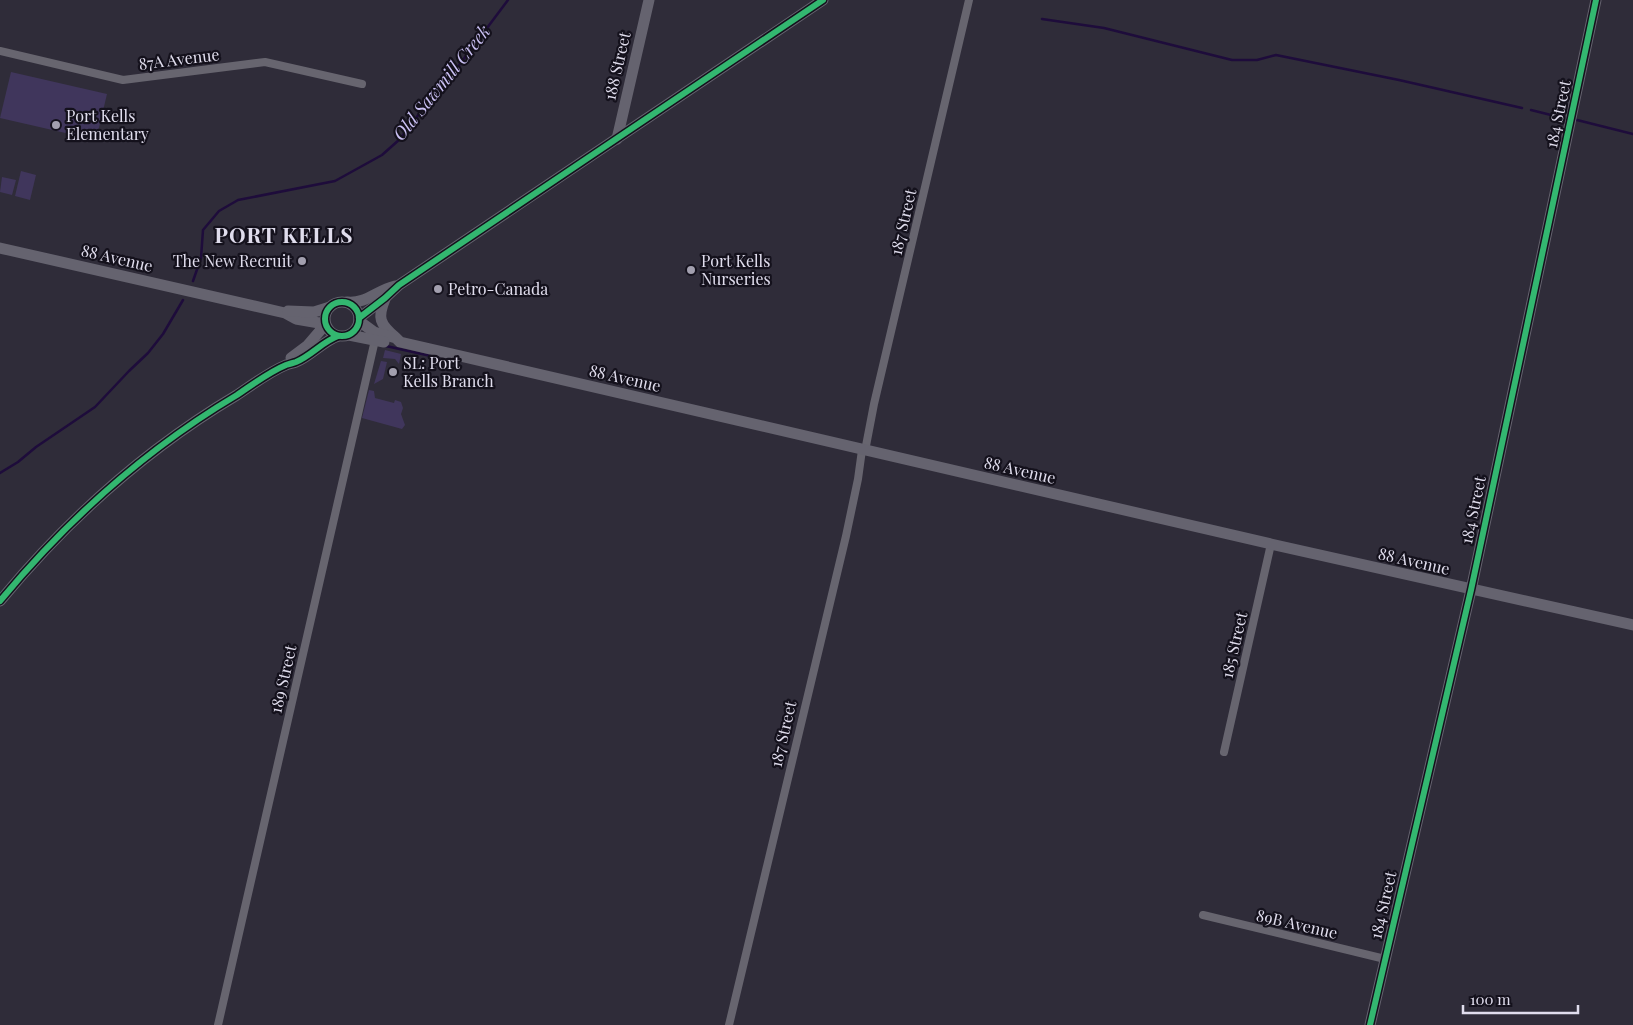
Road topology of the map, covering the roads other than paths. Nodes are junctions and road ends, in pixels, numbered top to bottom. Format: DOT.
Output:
graph roads {
  1 [pos="649,0"];
  2 [pos="823,0"];
  3 [pos="969,0"];
  4 [pos="1596,0"];
  5 [pos="0,51"];
  6 [pos="362,84"];
  7 [pos="617,139"];
  8 [pos="0,248"];
  9 [pos="399,285"];
  10 [pos="385,298"];
  11 [pos="347,302"];
  12 [pos="330,307"];
  13 [pos="284,313"];
  14 [pos="296,318"];
  15 [pos="359,319"];
  16 [pos="325,324"];
  17 [pos="344,335"];
  18 [pos="375,340"];
  19 [pos="398,340"];
  20 [pos="307,346"];
  21 [pos="285,365"];
  22 [pos="864,450"];
  23 [pos="1272,544"];
  24 [pos="1471,590"];
  25 [pos="0,601"];
  26 [pos="1633,625"];
  27 [pos="1224,752"];
  28 [pos="1203,915"];
  29 [pos="1385,959"];
  30 [pos="218,1025"];
  31 [pos="729,1025"];
  32 [pos="1370,1025"];
  1 -- 7 [label="main road, 188 Street"];
  2 -- 7 [label="main road"];
  3 -- 22 [label="street, 187 Street"];
  4 -- 24 [label="main road, 184 Street"];
  5 -- 6 [label="street, 87A Avenue"];
  7 -- 9 [label="main road"];
  8 -- 13 [label="main road, 88 Avenue"];
  9 -- 10 [label="main road"];
  9 -- 11 [label="main road"];
  10 -- 15 [label="main road"];
  10 -- 19 [label="main road"];
  11 -- 12 [label="main road"];
  11 -- 15 [label="main road"];
  12 -- 13 [label="main road, 88 Avenue"];
  12 -- 16 [label="main road"];
  13 -- 14 [label="main road, 88 Avenue"];
  14 -- 16 [label="main road, 88 Avenue"];
  14 -- 20 [label="main road"];
  15 -- 17 [label="main road"];
  15 -- 19 [label="main road, 88 Avenue"];
  16 -- 17 [label="main road"];
  16 -- 20 [label="main road"];
  17 -- 18 [label="main road, 88 Avenue"];
  17 -- 21 [label="main road"];
  18 -- 19 [label="main road, 88 Avenue"];
  18 -- 30 [label="street, 189 Street"];
  19 -- 22 [label="main road, 88 Avenue"];
  20 -- 21 [label="main road"];
  21 -- 25 [label="main road"];
  22 -- 23 [label="main road, 88 Avenue"];
  22 -- 31 [label="street, 187 Street"];
  23 -- 24 [label="main road, 88 Avenue"];
  23 -- 27 [label="street, 185 Street"];
  24 -- 26 [label="main road, 88 Avenue"];
  24 -- 29 [label="main road, 184 Street"];
  28 -- 29 [label="street, 89B Avenue"];
  29 -- 32 [label="main road, 184 Street"];
}
